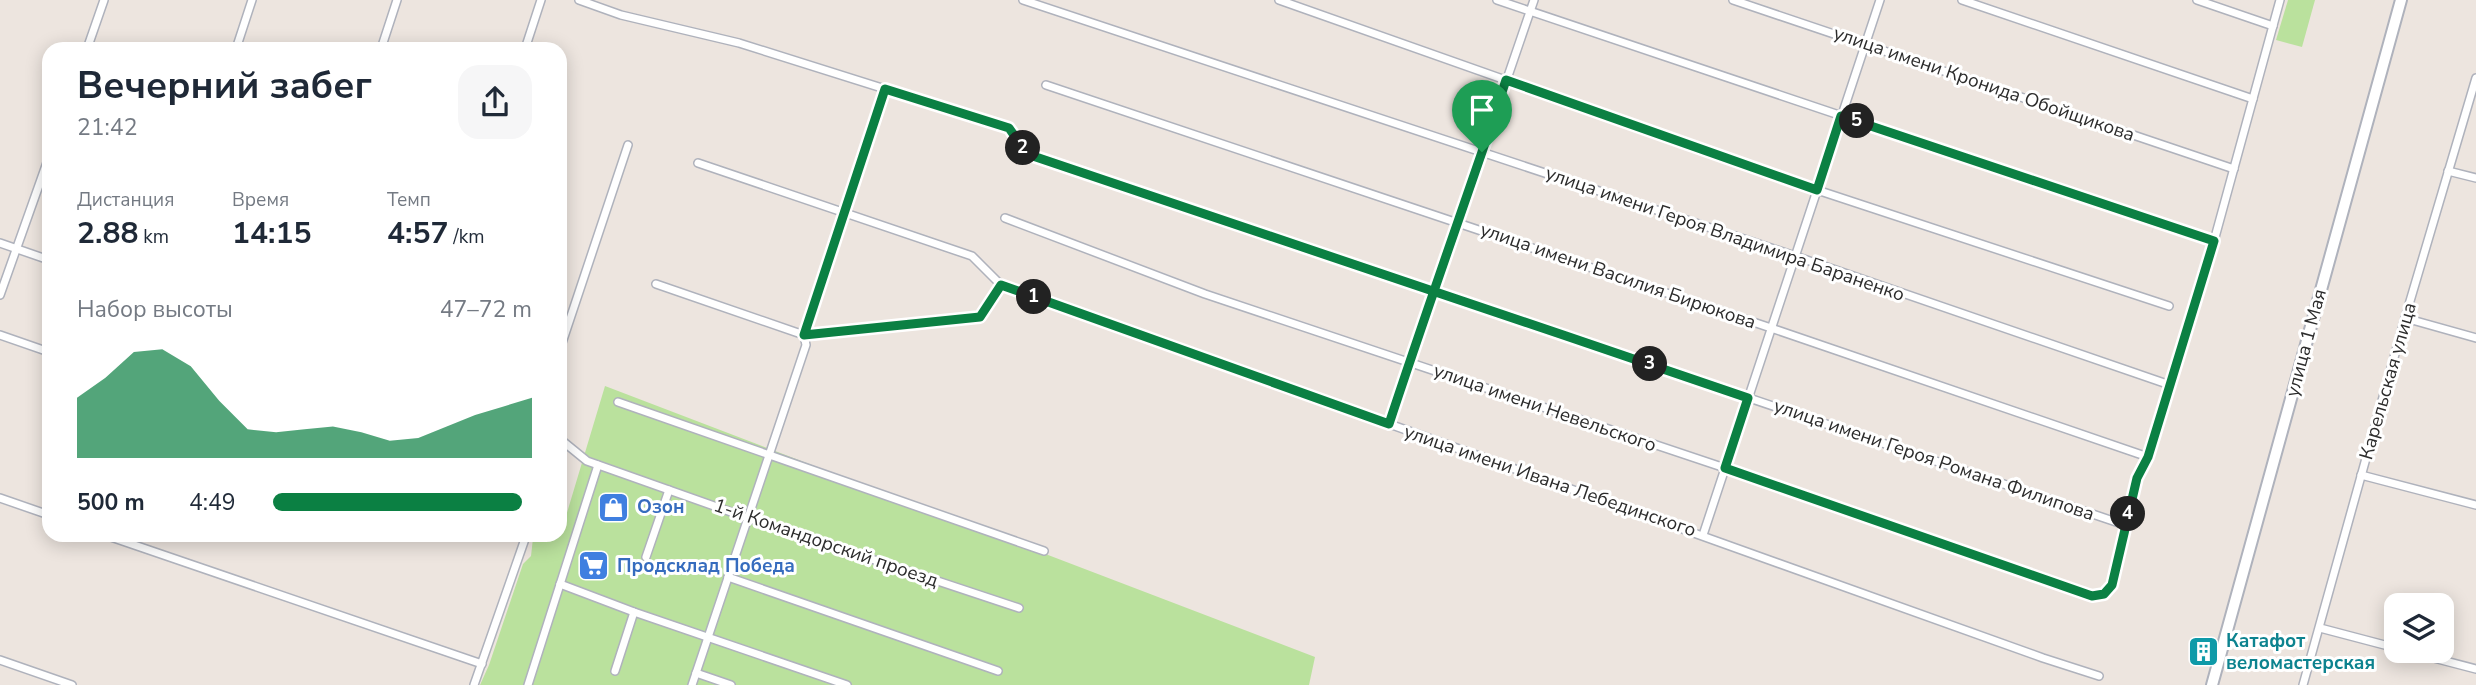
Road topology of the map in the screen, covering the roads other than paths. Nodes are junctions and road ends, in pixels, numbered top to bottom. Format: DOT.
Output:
graph roads {
  1 [pos="104,0"];
  2 [pos="252,0"];
  3 [pos="397,0"];
  4 [pos="541,0"];
  5 [pos="579,0"];
  6 [pos="1023,0"];
  7 [pos="1279,0"];
  8 [pos="1497,0"];
  9 [pos="1534,0"];
  10 [pos="1733,0"];
  11 [pos="1880,0"];
  12 [pos="1962,0"];
  13 [pos="2197,0"];
  14 [pos="2280,0"];
  15 [pos="2401,0"];
  16 [pos="1530,11"];
  17 [pos="2273,26"];
  18 [pos="89,42"];
  19 [pos="238,42"];
  20 [pos="383,42"];
  21 [pos="527,42"];
  22 [pos="1865,44"];
  23 [pos="2476,78"];
  24 [pos="1506,80"];
  25 [pos="1046,85"];
  26 [pos="885,89"];
  27 [pos="2474,92"];
  28 [pos="2253,99"];
  29 [pos="1841,116"];
  30 [pos="628,145"];
  31 [pos="1482,152"];
  32 [pos="698,163"];
  33 [pos="2234,169"];
  34 [pos="2448,171"];
  35 [pos="42,177"];
  36 [pos="2476,178"];
  37 [pos="1817,190"];
  38 [pos="845,213"];
  39 [pos="1005,218"];
  40 [pos="1458,223"];
  41 [pos="2214,241"];
  42 [pos="0,243"];
  43 [pos="17,249"];
  44 [pos="1795,256"];
  45 [pos="42,258"];
  46 [pos="656,284"];
  47 [pos="1001,285"];
  48 [pos="1434,291"];
  49 [pos="0,295"];
  50 [pos="2169,306"];
  51 [pos="2405,318"];
  52 [pos="567,328"];
  53 [pos="1771,328"];
  54 [pos="0,335"];
  55 [pos="804,335"];
  56 [pos="2476,338"];
  57 [pos="42,350"];
  58 [pos="1409,362"];
  59 [pos="2170,385"];
  60 [pos="1748,398"];
  61 [pos="618,402"];
  62 [pos="1389,424"];
  63 [pos="567,445"];
  64 [pos="769,455"];
  65 [pos="2148,457"];
  66 [pos="598,465"];
  67 [pos="1725,468"];
  68 [pos="2361,475"];
  69 [pos="669,490"];
  70 [pos="0,498"];
  71 [pos="2476,505"];
  72 [pos="42,513"];
  73 [pos="748,518"];
  74 [pos="2124,525"];
  75 [pos="1703,535"];
  76 [pos="126,542"];
  77 [pos="524,542"];
  78 [pos="1044,551"];
  79 [pos="646,557"];
  80 [pos="728,578"];
  81 [pos="560,584"];
  82 [pos="1019,608"];
  83 [pos="634,612"];
  84 [pos="2320,628"];
  85 [pos="708,637"];
  86 [pos="2384,645"];
  87 [pos="0,660"];
  88 [pos="2453,663"];
  89 [pos="482,664"];
  90 [pos="2476,669"];
  91 [pos="615,671"];
  92 [pos="998,671"];
  93 [pos="696,673"];
  94 [pos="2099,676"];
  95 [pos="72,685"];
  96 [pos="474,685"];
  97 [pos="528,685"];
  98 [pos="692,685"];
  99 [pos="731,685"];
  100 [pos="847,685"];
  101 [pos="2212,685"];
  102 [pos="2303,685"];
  1 -- 18 [label="street"];
  2 -- 19 [label="street"];
  3 -- 20 [label="street"];
  4 -- 21 [label="street"];
  5 -- 26 [label="street"];
  6 -- 31 [label="street, улица имени Героя Владимира Бараненко"];
  7 -- 24 [label="street"];
  8 -- 16 [label="street"];
  9 -- 16 [label="street"];
  10 -- 22 [label="street, улица имени Кронида Обойщикова"];
  11 -- 22 [label="street"];
  12 -- 28 [label="street"];
  13 -- 17 [label="street"];
  14 -- 17 [label="street"];
  15 -- 101 [label="street, улица 1 Мая"];
  16 -- 24 [label="street"];
  16 -- 29 [label="street"];
  17 -- 28 [label="street"];
  22 -- 29 [label="street"];
  22 -- 33 [label="street, улица имени Кронида Обойщикова"];
  23 -- 27 [label="street, Карельская улица"];
  24 -- 31 [label="street"];
  24 -- 37 [label="street"];
  25 -- 40 [label="street, улица имени Василия Бирюкова"];
  26 -- 38 [label="street"];
  26 -- 48 [label="street, улица имени Героя Романа Филипова"];
  27 -- 34 [label="street, Карельская улица"];
  28 -- 33 [label="street"];
  29 -- 37 [label="street"];
  29 -- 41 [label="street"];
  30 -- 52 [label="street"];
  31 -- 40 [label="street"];
  31 -- 44 [label="street, улица имени Героя Владимира Бараненко"];
  32 -- 38 [label="street"];
  33 -- 41 [label="street"];
  34 -- 36 [label="street"];
  34 -- 51 [label="street, Карельская улица"];
  35 -- 43 [label="street"];
  37 -- 44 [label="street"];
  37 -- 50 [label="street"];
  38 -- 47 [label="street"];
  38 -- 55 [label="street"];
  39 -- 58 [label="street, улица имени Невельского"];
  40 -- 48 [label="street"];
  40 -- 53 [label="street, улица имени Василия Бирюкова"];
  41 -- 59 [label="street"];
  42 -- 43 [label="street"];
  43 -- 45 [label="street"];
  43 -- 49 [label="street"];
  44 -- 53 [label="street"];
  44 -- 59 [label="street, улица имени Героя Владимира Бараненко"];
  46 -- 55 [label="street"];
  47 -- 55 [label="street"];
  47 -- 62 [label="street, улица имени Ивана Лебединского"];
  48 -- 58 [label="street"];
  48 -- 60 [label="street, улица имени Героя Романа Филипова"];
  51 -- 56 [label="street"];
  51 -- 68 [label="street, Карельская улица"];
  53 -- 60 [label="street"];
  53 -- 65 [label="street, улица имени Василия Бирюкова"];
  54 -- 57 [label="street"];
  55 -- 64 [label="street"];
  58 -- 62 [label="street"];
  58 -- 67 [label="street, улица имени Невельского"];
  59 -- 65 [label="street"];
  60 -- 67 [label="street"];
  60 -- 74 [label="street, улица имени Героя Романа Филипова"];
  61 -- 64 [label="street"];
  62 -- 75 [label="street, улица имени Ивана Лебединского"];
  63 -- 66 [label="street, 1-й Командорский проезд"];
  64 -- 73 [label="street"];
  64 -- 78 [label="street"];
  65 -- 74 [label="street"];
  66 -- 69 [label="street, 1-й Командорский проезд"];
  66 -- 81 [label="street"];
  67 -- 74 [label="street, улица имени Невельского"];
  67 -- 75 [label="street"];
  68 -- 71 [label="street"];
  68 -- 84 [label="street, Карельская улица"];
  69 -- 73 [label="street, 1-й Командорский проезд"];
  69 -- 79 [label="street"];
  70 -- 72 [label="street"];
  73 -- 80 [label="street"];
  73 -- 82 [label="street, 1-й Командорский проезд"];
  75 -- 94 [label="street, улица имени Ивана Лебединского"];
  76 -- 89 [label="street"];
  77 -- 89 [label="street"];
  80 -- 85 [label="street"];
  80 -- 92 [label="street"];
  81 -- 83 [label="street"];
  81 -- 97 [label="street"];
  83 -- 85 [label="street"];
  83 -- 91 [label="street"];
  84 -- 86 [label="street"];
  84 -- 102 [label="street, Карельская улица"];
  85 -- 93 [label="street"];
  85 -- 100 [label="street"];
  87 -- 95 [label="street"];
  88 -- 90 [label="street"];
  89 -- 96 [label="street"];
  93 -- 98 [label="street"];
  93 -- 99 [label="street"];
}
